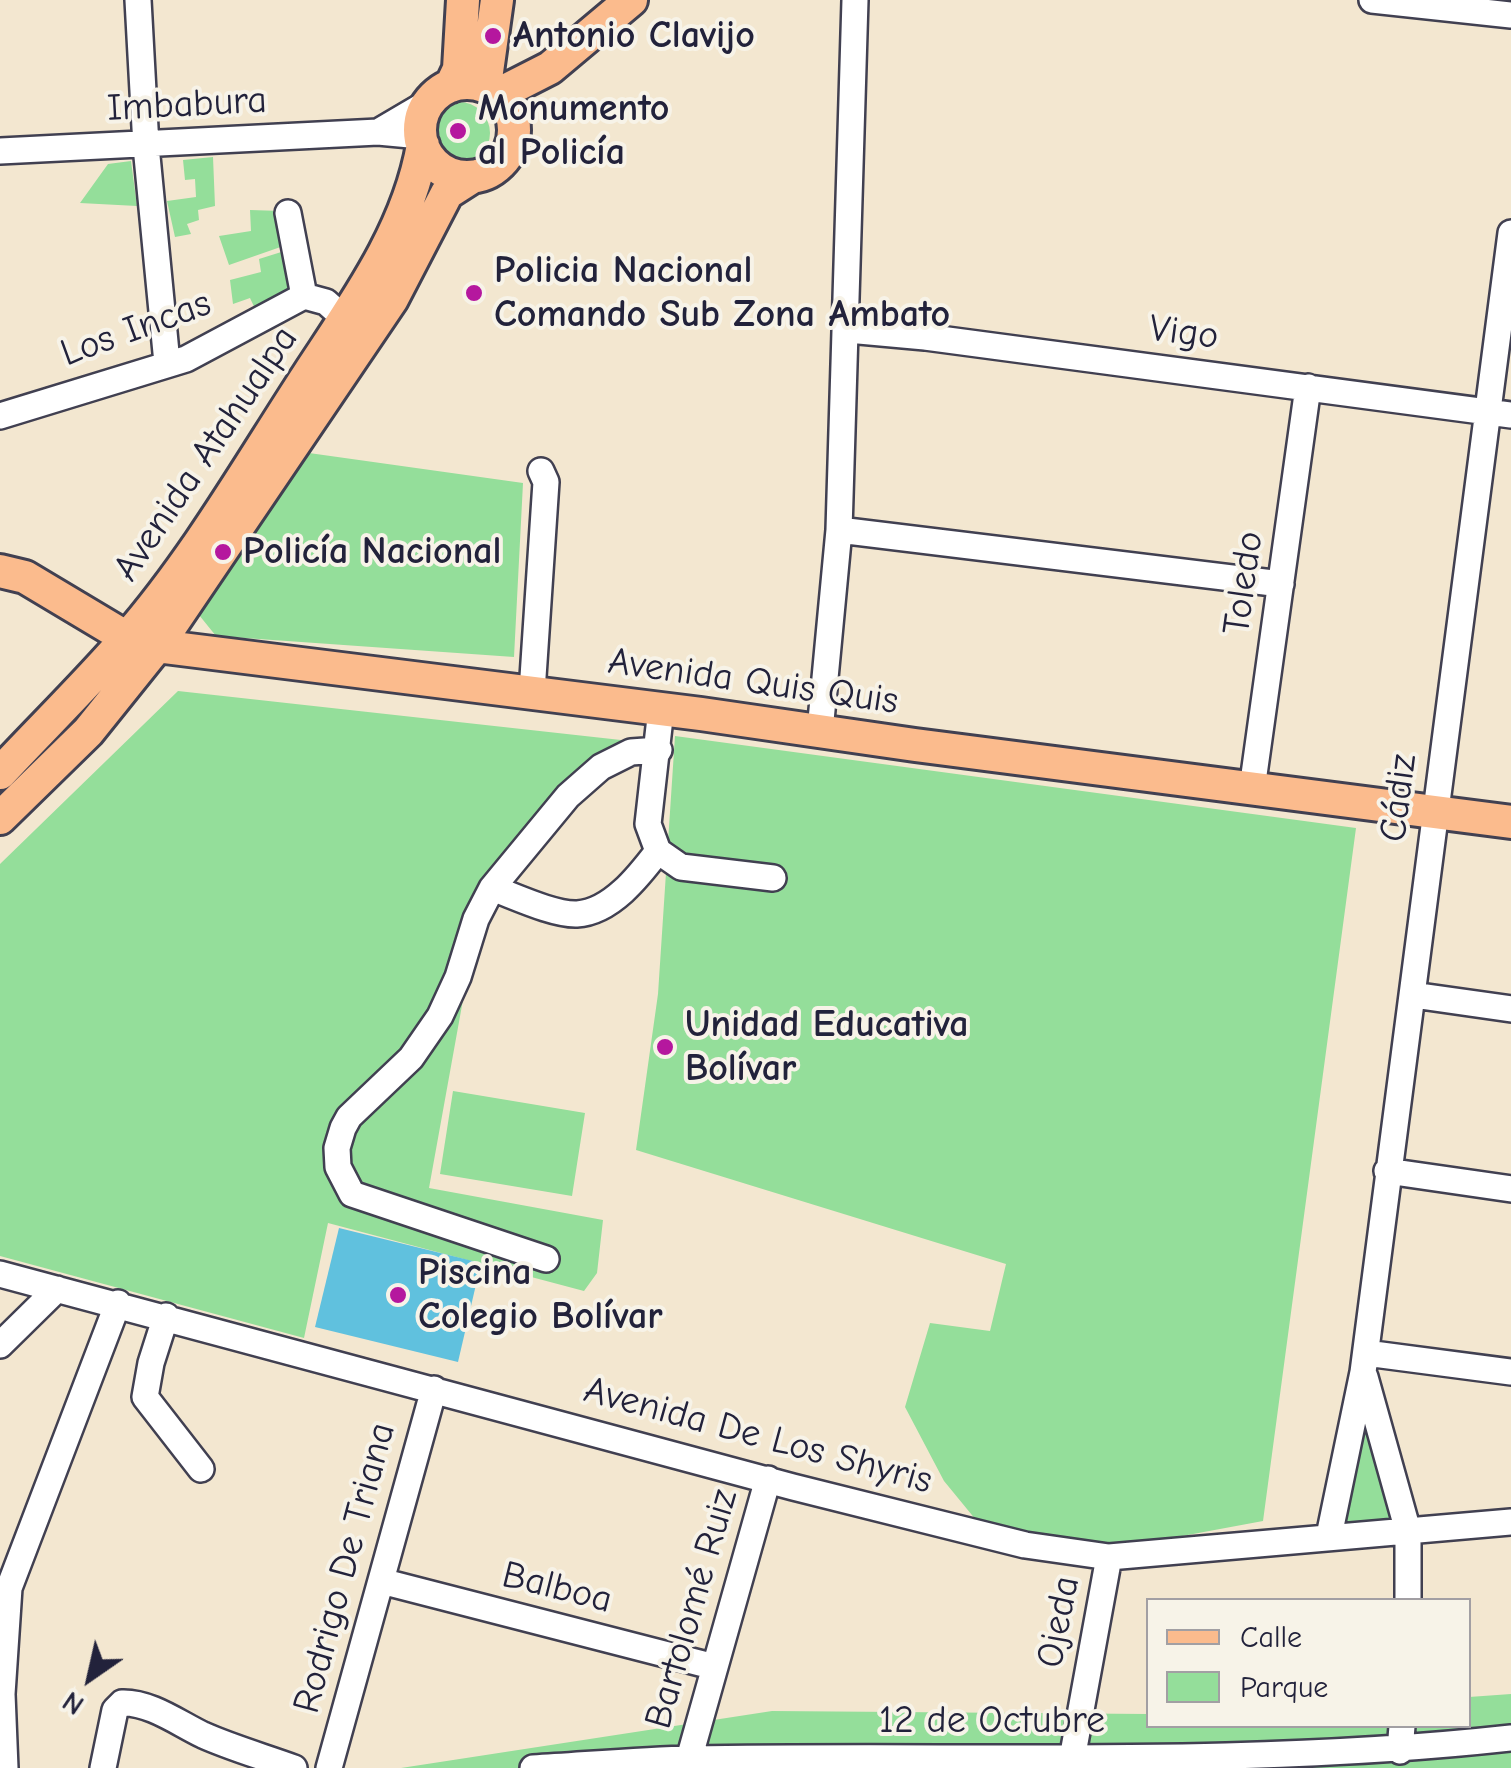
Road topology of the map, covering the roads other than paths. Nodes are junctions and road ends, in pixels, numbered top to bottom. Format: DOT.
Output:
graph roads {
  1 [pos="138,0"];
  2 [pos="463,0"];
  3 [pos="497,0"];
  4 [pos="631,0"];
  5 [pos="855,0"];
  6 [pos="1372,0"];
  7 [pos="1511,15"];
  8 [pos="440,94"];
  9 [pos="499,101"];
  10 [pos="378,132"];
  11 [pos="422,141"];
  12 [pos="146,146"];
  13 [pos="0,151"];
  14 [pos="472,177"];
  15 [pos="288,213"];
  16 [pos="1511,233"];
  17 [pos="304,296"];
  18 [pos="345,319"];
  19 [pos="848,330"];
  20 [pos="167,363"];
  21 [pos="1308,387"];
  22 [pos="1500,413"];
  23 [pos="0,416"];
  24 [pos="840,530"];
  25 [pos="0,570"];
  26 [pos="1282,584"];
  27 [pos="142,642"];
  28 [pos="525,691"];
  29 [pos="662,709"];
  30 [pos="820,732"];
  31 [pos="658,750"];
  32 [pos="0,772"];
  33 [pos="1252,790"];
  34 [pos="1434,812"];
  35 [pos="0,818"];
  36 [pos="1511,822"];
  37 [pos="658,851"];
  38 [pos="774,878"];
  39 [pos="492,888"];
  40 [pos="1413,995"];
  41 [pos="1511,1009"];
  42 [pos="1388,1172"];
  43 [pos="1511,1189"];
  44 [pos="546,1259"];
  45 [pos="0,1274"];
  46 [pos="57,1289"];
  47 [pos="118,1303"];
  48 [pos="166,1316"];
  49 [pos="0,1345"];
  50 [pos="1364,1363"];
  51 [pos="1511,1372"];
  52 [pos="434,1389"];
  53 [pos="201,1469"];
  54 [pos="768,1479"];
  55 [pos="1511,1522"];
  56 [pos="1408,1531"];
  57 [pos="1330,1536"];
  58 [pos="1109,1557"];
  59 [pos="381,1581"];
  60 [pos="4,1589"];
  61 [pos="1408,1598"];
  62 [pos="715,1667"];
  63 [pos="1,1695"];
  64 [pos="1401,1738"];
  65 [pos="1511,1738"];
  66 [pos="1072,1758"];
  67 [pos="689,1759"];
  68 [pos="4,1768"];
  69 [pos="103,1768"];
  70 [pos="294,1768"];
  71 [pos="329,1768"];
  72 [pos="533,1768"];
  1 -- 12 [label="street"];
  2 -- 8 [label="main road"];
  3 -- 9 [label="main road"];
  4 -- 9 [label="main road"];
  5 -- 19 [label="street"];
  6 -- 7 [label="street"];
  8 -- 9 [label="main road"];
  8 -- 10 [label="street, Imbabura"];
  8 -- 11 [label="main road"];
  9 -- 14 [label="main road"];
  10 -- 11 [label="street, Imbabura"];
  10 -- 12 [label="street, Imbabura"];
  11 -- 14 [label="main road"];
  11 -- 18 [label="main road, Avenida Atahualpa"];
  12 -- 13 [label="street, Imbabura"];
  12 -- 20 [label="street"];
  14 -- 27 [label="main road"];
  15 -- 17 [label="street"];
  16 -- 22 [label="street, Cádiz"];
  17 -- 18 [label="street"];
  17 -- 20 [label="street, Los Incas"];
  18 -- 27 [label="main road, Avenida Atahualpa"];
  19 -- 21 [label="street, Vigo"];
  19 -- 24 [label="street"];
  20 -- 23 [label="street, Los Incas"];
  21 -- 22 [label="street, Vigo"];
  21 -- 26 [label="street, Toledo"];
  22 -- 34 [label="street, Cádiz"];
  24 -- 26 [label="street"];
  24 -- 30 [label="street"];
  25 -- 27 [label="main road, Avenida Quis Quis"];
  26 -- 33 [label="street, Toledo"];
  27 -- 28 [label="main road, Avenida Quis Quis"];
  27 -- 32 [label="main road, Avenida Atahualpa"];
  27 -- 35 [label="main road, Avenida Atahualpa"];
  28 -- 28 [label="street"];
  28 -- 29 [label="main road, Avenida Quis Quis"];
  29 -- 30 [label="main road, Avenida Quis Quis"];
  29 -- 31 [label="street"];
  30 -- 33 [label="main road, Avenida Quis Quis"];
  31 -- 37 [label="street"];
  31 -- 39 [label="street"];
  33 -- 34 [label="main road, Avenida Quis Quis"];
  34 -- 36 [label="main road, Avenida Quis Quis"];
  34 -- 40 [label="street, Cádiz"];
  37 -- 38 [label="street"];
  37 -- 39 [label="street"];
  39 -- 44 [label="street"];
  40 -- 41 [label="street"];
  40 -- 42 [label="street, Cádiz"];
  42 -- 43 [label="street"];
  42 -- 50 [label="street, Cádiz"];
  45 -- 46 [label="street, Avenida De Los Shyris"];
  46 -- 47 [label="street, Avenida De Los Shyris"];
  46 -- 49 [label="street"];
  47 -- 48 [label="street, Avenida De Los Shyris"];
  47 -- 60 [label="street"];
  48 -- 52 [label="street, Avenida De Los Shyris"];
  48 -- 53 [label="street"];
  50 -- 51 [label="street"];
  50 -- 56 [label="street, Cádiz"];
  50 -- 57 [label="street, Cádiz"];
  52 -- 54 [label="street, Avenida De Los Shyris"];
  52 -- 59 [label="street, Rodrigo De Triana"];
  54 -- 58 [label="street, Avenida De Los Shyris"];
  54 -- 62 [label="street, Bartolomé Ruiz"];
  55 -- 56 [label="street, Avenida De Los Shyris"];
  56 -- 57 [label="street, Avenida De Los Shyris"];
  56 -- 61 [label="street, Cádiz"];
  57 -- 58 [label="street, Avenida De Los Shyris"];
  58 -- 66 [label="street, Ojeda"];
  59 -- 62 [label="street, Balboa"];
  59 -- 71 [label="street, Rodrigo De Triana"];
  60 -- 63 [label="street"];
  62 -- 67 [label="street, Bartolomé Ruiz"];
  63 -- 68 [label="street"];
  64 -- 65 [label="street, 12 de Octubre"];
  64 -- 66 [label="street, 12 de Octubre"];
  66 -- 67 [label="street, 12 de Octubre"];
  67 -- 72 [label="street, 12 de Octubre"];
  69 -- 70 [label="street"];
}
